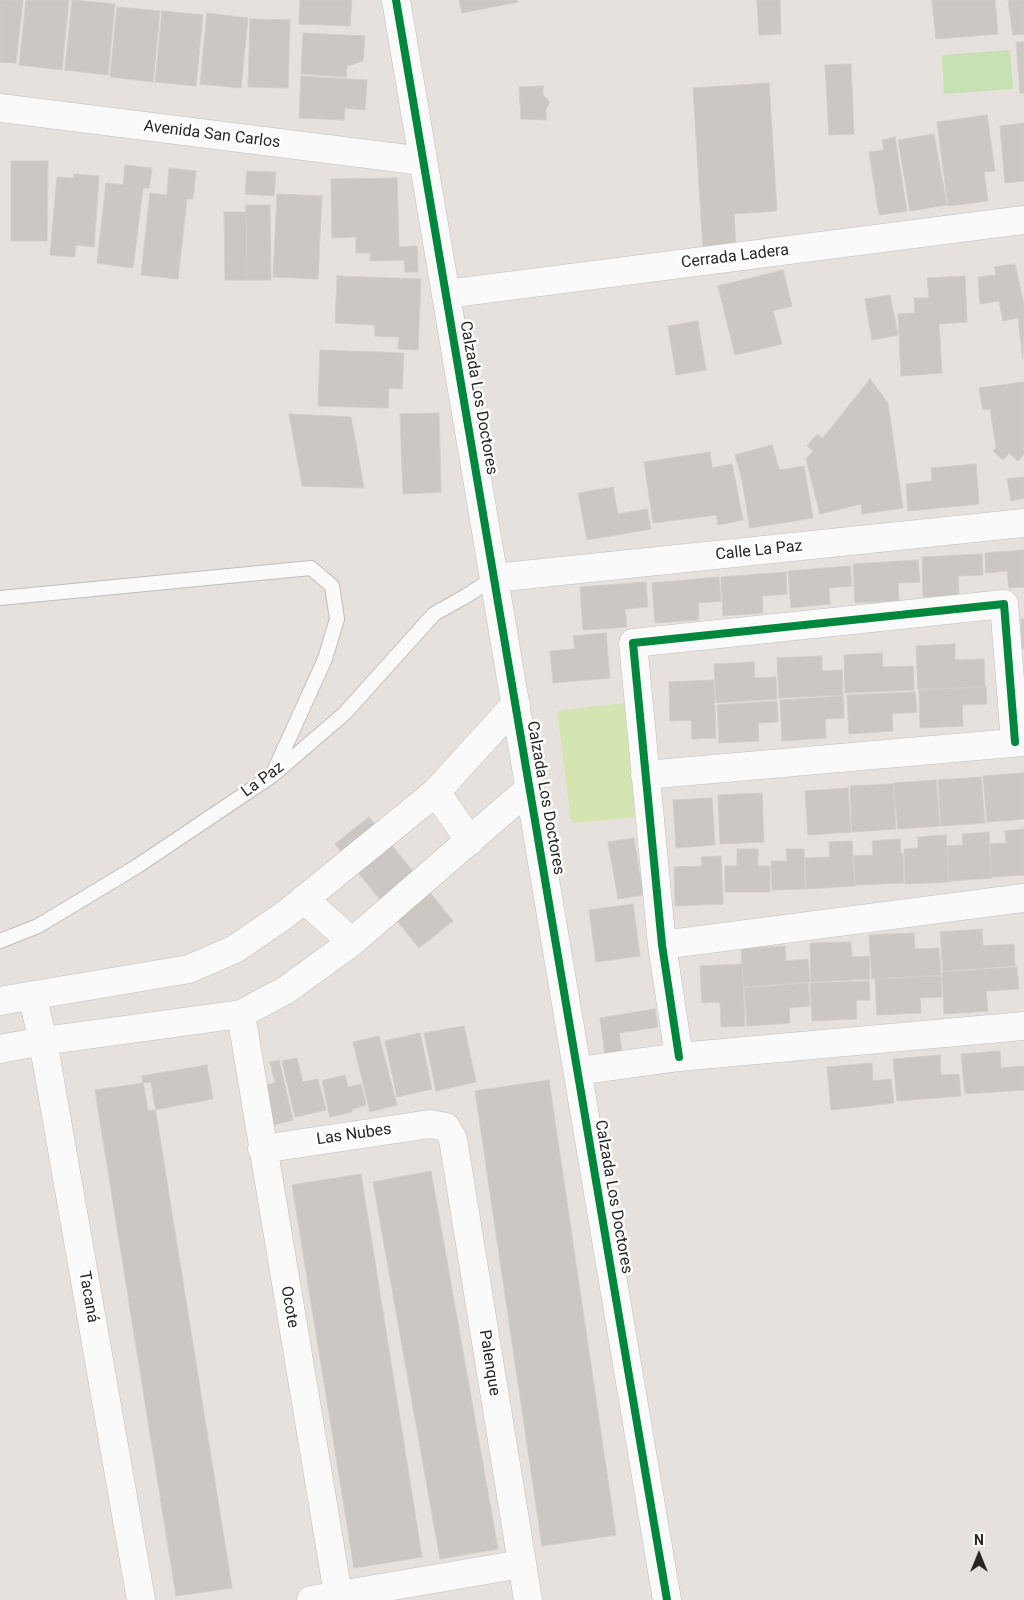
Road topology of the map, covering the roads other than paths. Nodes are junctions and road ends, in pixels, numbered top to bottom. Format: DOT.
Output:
graph roads {
  1 [pos="396,0"];
  2 [pos="0,108"];
  3 [pos="423,161"];
  4 [pos="1024,220"];
  5 [pos="446,294"];
  6 [pos="1024,524"];
  7 [pos="494,578"];
  8 [pos="0,598"];
  9 [pos="516,704"];
  10 [pos="1020,742"];
  11 [pos="273,774"];
  12 [pos="645,775"];
  13 [pos="530,788"];
  14 [pos="436,792"];
  15 [pos="470,841"];
  16 [pos="1024,898"];
  17 [pos="304,899"];
  18 [pos="0,941"];
  19 [pos="352,942"];
  20 [pos="662,944"];
  21 [pos="32,995"];
  22 [pos="0,1001"];
  23 [pos="241,1014"];
  24 [pos="1024,1026"];
  25 [pos="43,1041"];
  26 [pos="0,1049"];
  27 [pos="679,1057"];
  28 [pos="578,1071"];
  29 [pos="446,1127"];
  30 [pos="262,1149"];
  31 [pos="522,1564"];
  32 [pos="339,1598"];
  33 [pos="141,1600"];
  34 [pos="311,1600"];
  35 [pos="528,1600"];
  36 [pos="667,1600"];
  1 -- 3 [label="street, Calzada Los Doctores"];
  2 -- 3 [label="street, Avenida San Carlos"];
  3 -- 5 [label="street, Calzada Los Doctores"];
  4 -- 5 [label="street, Cerrada Ladera"];
  5 -- 7 [label="street, Calzada Los Doctores"];
  6 -- 7 [label="street, Calle La Paz"];
  7 -- 9 [label="street, Calzada Los Doctores"];
  7 -- 11 [label="lane, La Paz"];
  8 -- 11 [label="lane"];
  9 -- 13 [label="street, Calzada Los Doctores"];
  9 -- 14 [label="street"];
  10 -- 12 [label="street"];
  10 -- 12 [label="street"];
  11 -- 18 [label="lane, La Paz"];
  12 -- 20 [label="street"];
  13 -- 15 [label="street"];
  13 -- 28 [label="street, Calzada Los Doctores"];
  14 -- 15 [label="street"];
  14 -- 17 [label="street"];
  15 -- 19 [label="street"];
  16 -- 20 [label="street"];
  17 -- 19 [label="street"];
  17 -- 21 [label="street"];
  19 -- 23 [label="street"];
  20 -- 27 [label="street"];
  21 -- 22 [label="street"];
  21 -- 25 [label="street, Tacaná"];
  23 -- 25 [label="street"];
  23 -- 30 [label="street, Ocote"];
  24 -- 27 [label="street"];
  25 -- 26 [label="street"];
  25 -- 33 [label="street, Tacaná"];
  27 -- 28 [label="street"];
  28 -- 36 [label="street, Calzada Los Doctores"];
  29 -- 30 [label="street, Las Nubes"];
  29 -- 31 [label="street, Palenque"];
  30 -- 32 [label="street, Ocote"];
  31 -- 32 [label="street"];
  31 -- 35 [label="street, Palenque"];
  32 -- 34 [label="street"];
}
